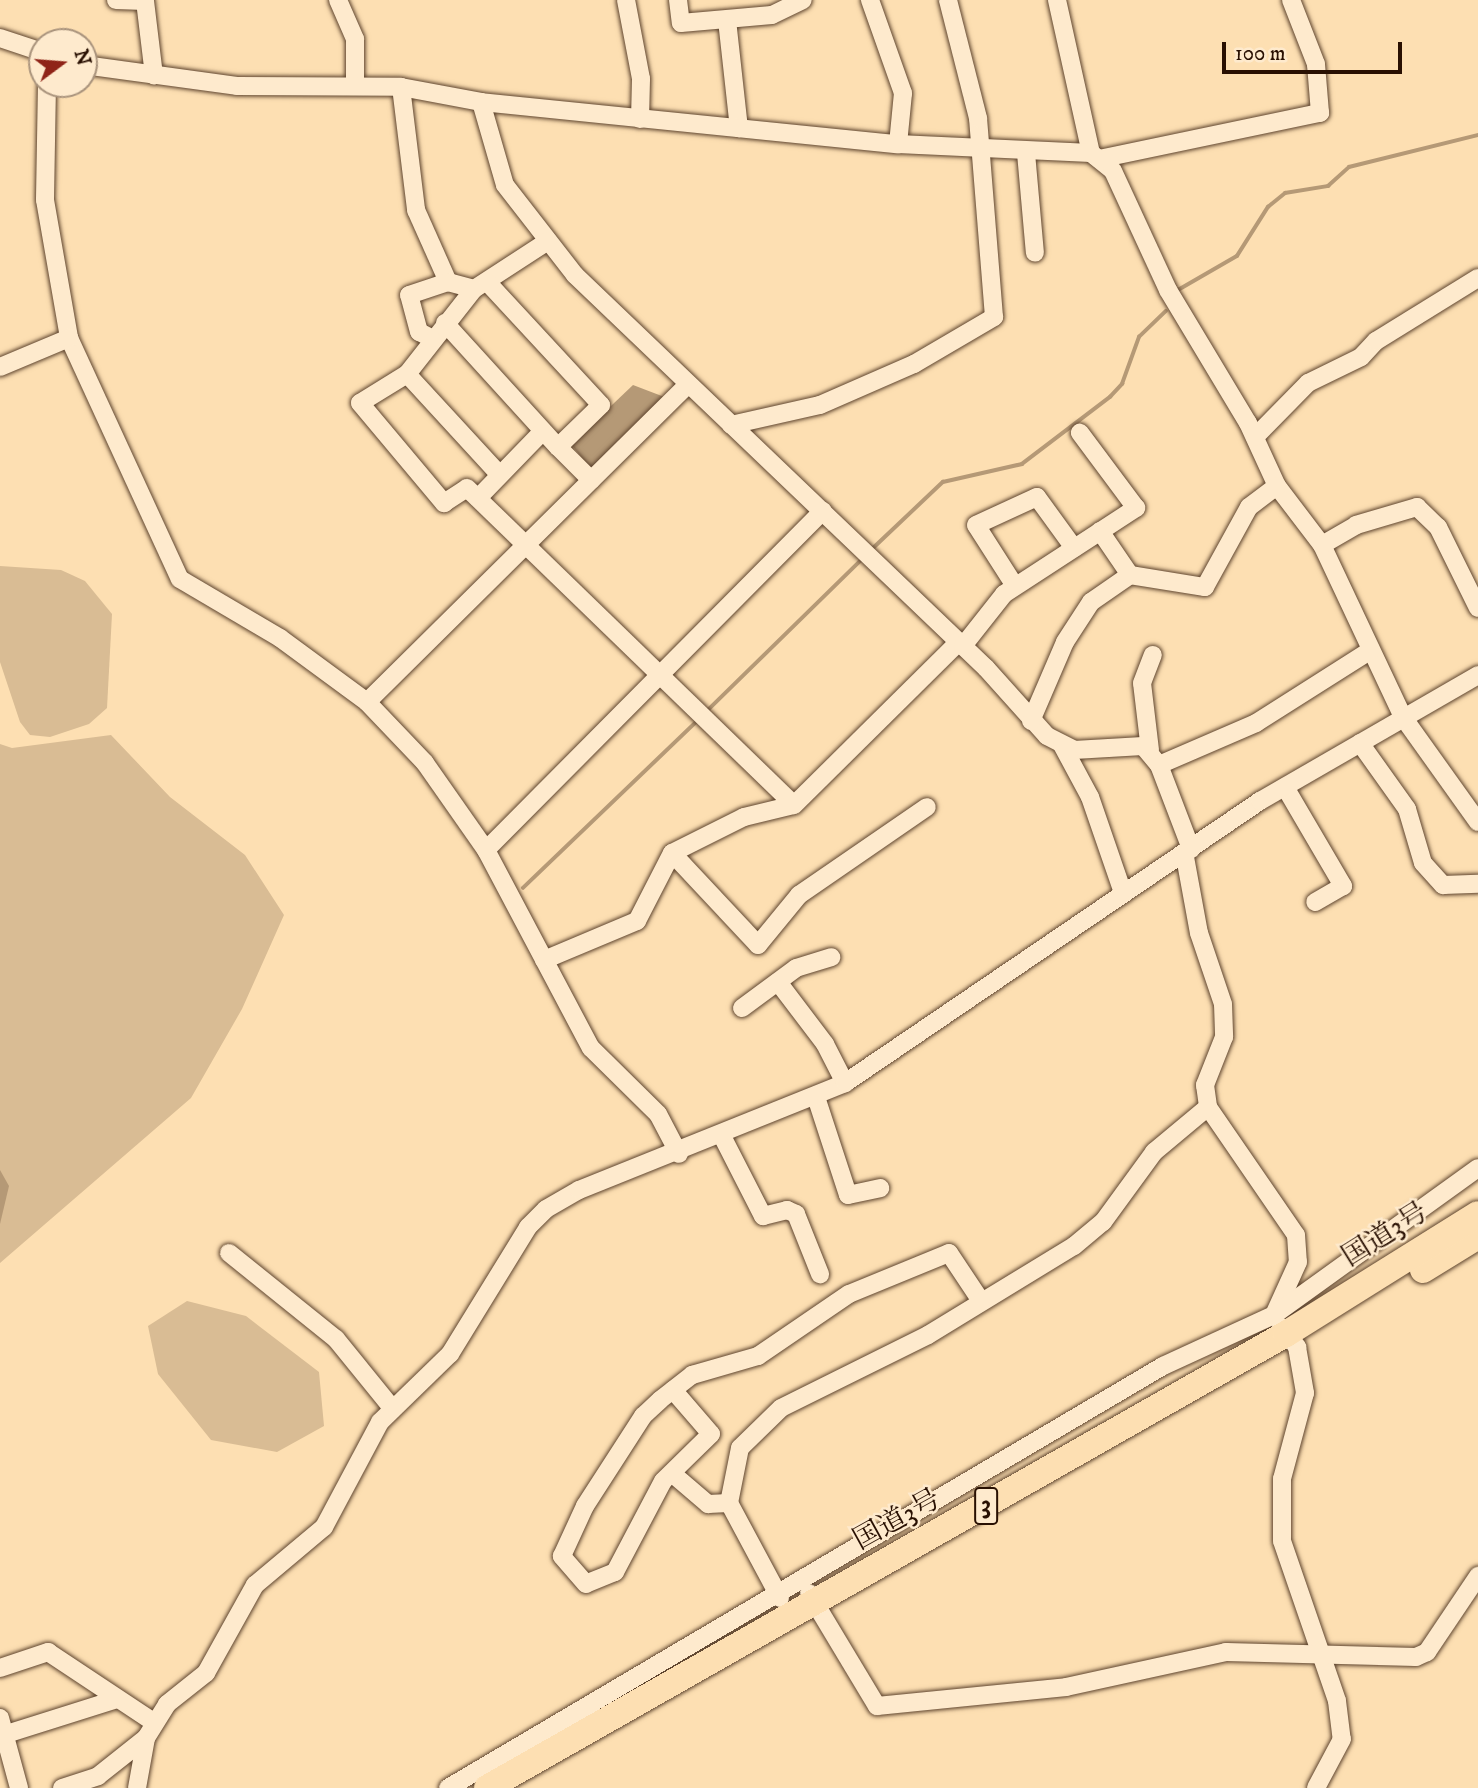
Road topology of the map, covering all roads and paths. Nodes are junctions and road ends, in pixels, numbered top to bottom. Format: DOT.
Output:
graph roads {
  1 [pos="116,0"];
  2 [pos="146,0"];
  3 [pos="338,0"];
  4 [pos="626,0"];
  5 [pos="678,0"];
  6 [pos="803,0"];
  7 [pos="870,0"];
  8 [pos="948,0"];
  9 [pos="1057,0"];
  10 [pos="1290,0"];
  11 [pos="727,20"];
  12 [pos="0,38"];
  13 [pos="28,47"];
  14 [pos="98,67"];
  15 [pos="154,75"];
  16 [pos="355,83"];
  17 [pos="401,87"];
  18 [pos="47,98"];
  19 [pos="481,102"];
  20 [pos="640,118"];
  21 [pos="739,128"];
  22 [pos="898,144"];
  23 [pos="980,150"];
  24 [pos="1027,153"];
  25 [pos="1095,156"];
  26 [pos="548,241"];
  27 [pos="1035,253"];
  28 [pos="1478,278"];
  29 [pos="448,282"];
  30 [pos="481,286"];
  31 [pos="444,323"];
  32 [pos="69,338"];
  33 [pos="431,338"];
  34 [pos="0,367"];
  35 [pos="407,374"];
  36 [pos="688,384"];
  37 [pos="731,425"];
  38 [pos="543,431"];
  39 [pos="1080,433"];
  40 [pos="1255,437"];
  41 [pos="558,447"];
  42 [pos="500,475"];
  43 [pos="591,480"];
  44 [pos="1277,486"];
  45 [pos="478,498"];
  46 [pos="823,511"];
  47 [pos="1100,531"];
  48 [pos="526,544"];
  49 [pos="1322,545"];
  50 [pos="1074,548"];
  51 [pos="1130,575"];
  52 [pos="1015,586"];
  53 [pos="1478,608"];
  54 [pos="961,644"];
  55 [pos="1371,650"];
  56 [pos="1153,655"];
  57 [pos="1478,675"];
  58 [pos="659,676"];
  59 [pos="367,702"];
  60 [pos="1403,717"];
  61 [pos="1031,721"];
  62 [pos="1360,743"];
  63 [pos="1062,745"];
  64 [pos="1155,758"];
  65 [pos="1285,787"];
  66 [pos="794,805"];
  67 [pos="927,807"];
  68 [pos="1478,822"];
  69 [pos="486,849"];
  70 [pos="672,853"];
  71 [pos="1188,853"];
  72 [pos="1478,884"];
  73 [pos="1123,893"];
  74 [pos="1315,902"];
  75 [pos="831,957"];
  76 [pos="544,960"];
  77 [pos="778,982"];
  78 [pos="742,1008"];
  79 [pos="845,1083"];
  80 [pos="816,1097"];
  81 [pos="1208,1107"];
  82 [pos="722,1136"];
  83 [pos="679,1154"];
  84 [pos="1478,1168"];
  85 [pos="880,1188"];
  86 [pos="1478,1214"];
  87 [pos="1478,1236"];
  88 [pos="229,1253"];
  89 [pos="820,1274"];
  90 [pos="979,1298"];
  91 [pos="1285,1332"];
  92 [pos="673,1390"];
  93 [pos="392,1408"];
  94 [pos="674,1475"];
  95 [pos="729,1503"];
  96 [pos="1478,1576"];
  97 [pos="780,1598"];
  98 [pos="815,1601"];
  99 [pos="1321,1657"];
  100 [pos="0,1668"];
  101 [pos="117,1699"];
  102 [pos="2,1729"];
  103 [pos="150,1730"];
  104 [pos="19,1788"];
  105 [pos="62,1788"];
  106 [pos="137,1788"];
  107 [pos="448,1788"];
  108 [pos="487,1788"];
  109 [pos="517,1788"];
  110 [pos="1316,1788"];
  1 -- 2 [label="street"];
  2 -- 15 [label="street"];
  3 -- 16 [label="street"];
  4 -- 20 [label="street"];
  5 -- 11 [label="street"];
  6 -- 11 [label="street"];
  7 -- 22 [label="street"];
  8 -- 23 [label="street"];
  9 -- 25 [label="street"];
  10 -- 25 [label="street"];
  11 -- 21 [label="street"];
  12 -- 13 [label="street"];
  14 -- 15 [label="street"];
  15 -- 16 [label="street"];
  16 -- 17 [label="street"];
  17 -- 19 [label="street"];
  17 -- 29 [label="street"];
  18 -- 32 [label="street"];
  19 -- 20 [label="street"];
  19 -- 26 [label="street"];
  20 -- 21 [label="street"];
  21 -- 22 [label="street"];
  22 -- 23 [label="street"];
  23 -- 24 [label="street"];
  23 -- 37 [label="street"];
  24 -- 25 [label="street"];
  24 -- 27 [label="street"];
  25 -- 40 [label="street"];
  26 -- 30 [label="street"];
  26 -- 36 [label="street"];
  28 -- 40 [label="street"];
  29 -- 30 [label="street"];
  29 -- 33 [label="street"];
  30 -- 31 [label="street"];
  30 -- 41 [label="street"];
  31 -- 33 [label="street"];
  31 -- 38 [label="street"];
  32 -- 34 [label="street"];
  32 -- 59 [label="street"];
  33 -- 35 [label="street"];
  35 -- 42 [label="street"];
  35 -- 45 [label="street"];
  36 -- 37 [label="street"];
  36 -- 43 [label="street"];
  37 -- 46 [label="street"];
  38 -- 41 [label="street"];
  38 -- 42 [label="street"];
  39 -- 47 [label="street"];
  40 -- 44 [label="street"];
  41 -- 43 [label="street"];
  42 -- 45 [label="street"];
  43 -- 48 [label="street"];
  44 -- 49 [label="street"];
  44 -- 51 [label="street"];
  45 -- 48 [label="street"];
  46 -- 54 [label="street"];
  46 -- 58 [label="street"];
  47 -- 50 [label="street"];
  47 -- 51 [label="street"];
  48 -- 58 [label="street"];
  48 -- 59 [label="street"];
  49 -- 53 [label="street"];
  49 -- 55 [label="street"];
  50 -- 52 [label="street"];
  50 -- 52 [label="street"];
  51 -- 61 [label="street"];
  52 -- 54 [label="street"];
  54 -- 61 [label="street"];
  54 -- 66 [label="street"];
  55 -- 60 [label="street"];
  55 -- 64 [label="street"];
  56 -- 64 [label="street"];
  57 -- 60 [label="street"];
  58 -- 66 [label="street"];
  58 -- 69 [label="street"];
  59 -- 69 [label="street"];
  60 -- 62 [label="street"];
  60 -- 68 [label="street"];
  61 -- 63 [label="street"];
  62 -- 65 [label="street"];
  62 -- 72 [label="street"];
  63 -- 64 [label="street"];
  63 -- 73 [label="street"];
  64 -- 71 [label="street"];
  65 -- 71 [label="street"];
  65 -- 74 [label="street"];
  66 -- 70 [label="street"];
  67 -- 70 [label="street"];
  69 -- 76 [label="street"];
  70 -- 76 [label="street"];
  71 -- 73 [label="street"];
  71 -- 81 [label="street"];
  73 -- 79 [label="street"];
  75 -- 77 [label="street"];
  76 -- 83 [label="street"];
  77 -- 78 [label="street"];
  77 -- 79 [label="street"];
  79 -- 80 [label="street"];
  80 -- 82 [label="street"];
  80 -- 85 [label="street"];
  81 -- 90 [label="street"];
  81 -- 91 [label="street"];
  82 -- 83 [label="street"];
  82 -- 89 [label="street"];
  83 -- 93 [label="street"];
  84 -- 91 [label="street"];
  86 -- 91 [label="highway, 国道3号 / 3"];
  87 -- 91 [label="highway, 国道3号 / 3"];
  88 -- 93 [label="street"];
  90 -- 92 [label="street"];
  90 -- 95 [label="street"];
  91 -- 98 [label="highway, 国道3号 / 3"];
  91 -- 99 [label="street"];
  92 -- 94 [label="street"];
  92 -- 94 [label="street"];
  93 -- 103 [label="street"];
  94 -- 95 [label="street"];
  95 -- 97 [label="street"];
  96 -- 99 [label="street"];
  97 -- 98 [label="street"];
  97 -- 107 [label="street"];
  98 -- 99 [label="street"];
  98 -- 108 [label="highway, 国道3号 / 3"];
  98 -- 109 [label="highway, 国道3号 / 3"];
  99 -- 110 [label="street"];
  100 -- 101 [label="street"];
  101 -- 102 [label="street"];
  101 -- 103 [label="street"];
  102 -- 104 [label="street"];
  103 -- 105 [label="street"];
  103 -- 106 [label="street"];
}
